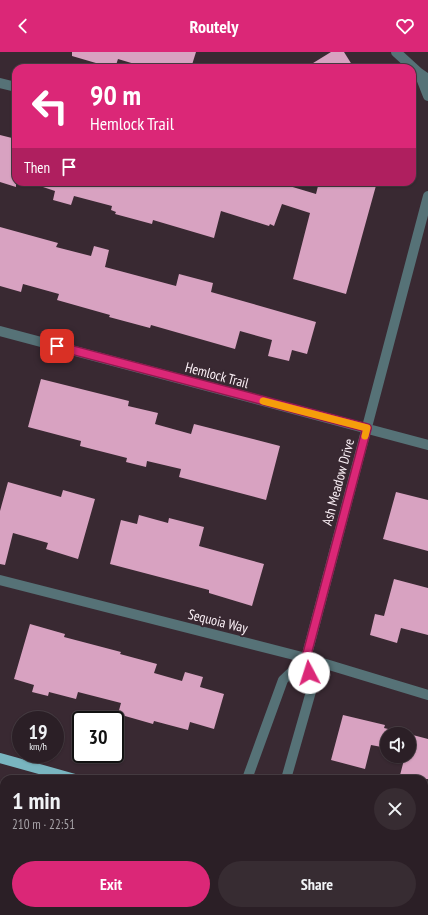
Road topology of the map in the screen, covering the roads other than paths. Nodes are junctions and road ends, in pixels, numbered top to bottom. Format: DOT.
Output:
graph roads {
  1 [pos="396,52"];
  2 [pos="409,64"];
  3 [pos="416,70"];
  4 [pos="419,73"];
  5 [pos="428,79"];
  6 [pos="0,83"];
  7 [pos="12,86"];
  8 [pos="428,96"];
  9 [pos="428,196"];
  10 [pos="0,331"];
  11 [pos="367,428"];
  12 [pos="428,445"];
  13 [pos="0,580"];
  14 [pos="306,658"];
  15 [pos="428,695"];
  16 [pos="0,758"];
  17 [pos="61,775"];
  18 [pos="248,775"];
  19 [pos="287,775"];
  1 -- 2 [label="street"];
  3 -- 4 [label="street"];
  4 -- 5 [label="street"];
  4 -- 8 [label="street"];
  6 -- 7 [label="street"];
  9 -- 11 [label="street, Ash Meadow Drive"];
  10 -- 11 [label="street, Hemlock Trail"];
  11 -- 12 [label="street, Hemlock Trail"];
  11 -- 14 [label="street, Ash Meadow Drive"];
  13 -- 14 [label="street, Sequoia Way"];
  14 -- 15 [label="street, Sequoia Way"];
  14 -- 18 [label="street"];
  14 -- 19 [label="street, Ash Meadow Drive"];
  16 -- 17 [label="main road"];
}
